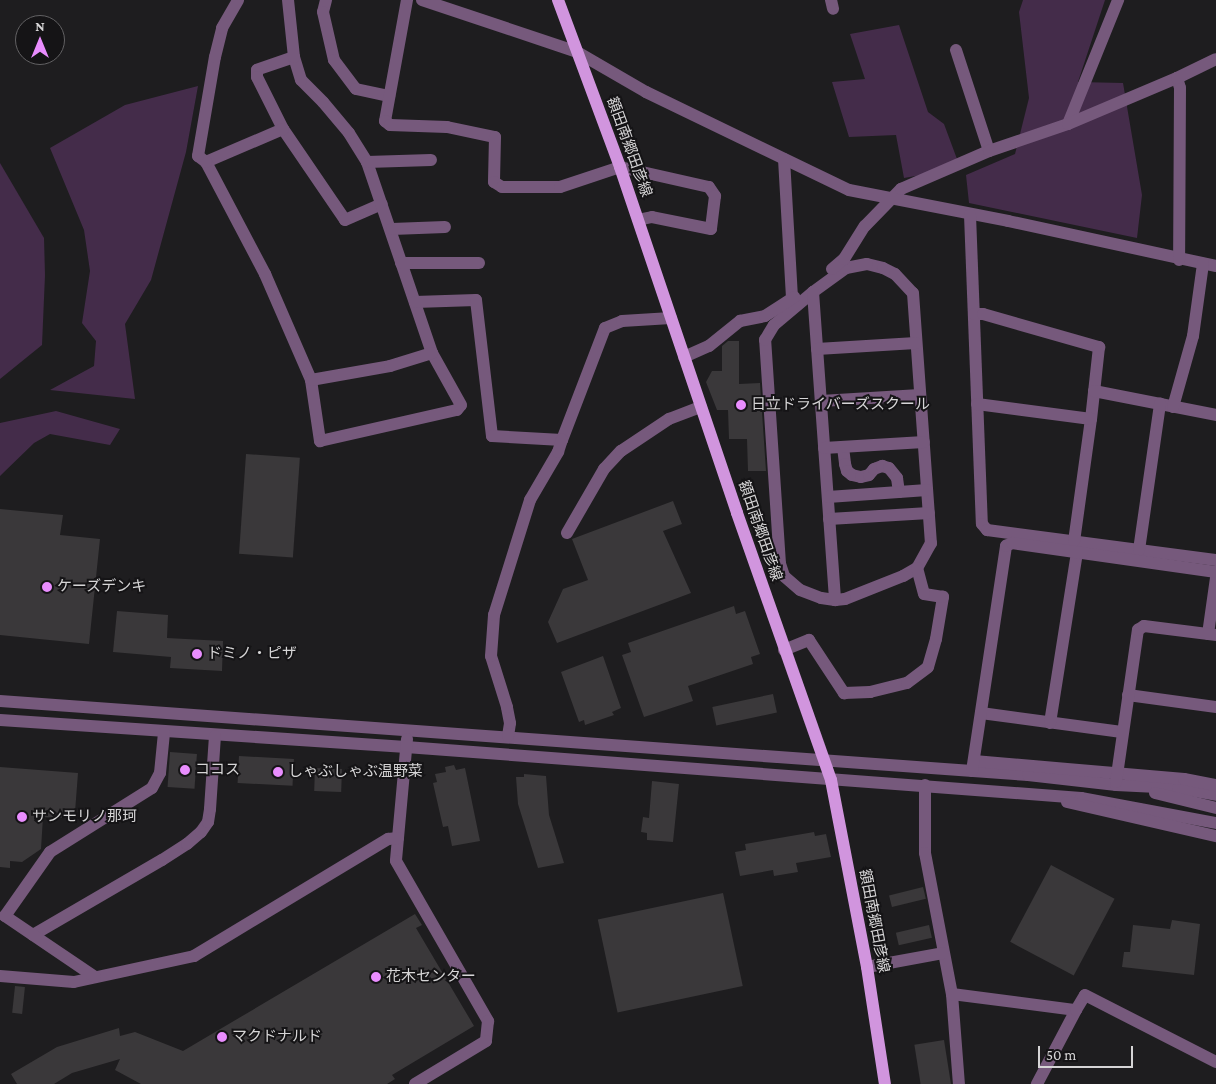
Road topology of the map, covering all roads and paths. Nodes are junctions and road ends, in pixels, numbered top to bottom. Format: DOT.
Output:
graph roads {
  1 [pos="238,0"];
  2 [pos="288,0"];
  3 [pos="326,0"];
  4 [pos="407,0"];
  5 [pos="422,0"];
  6 [pos="558,0"];
  7 [pos="1118,0"];
  8 [pos="956,50"];
  9 [pos="577,52"];
  10 [pos="294,57"];
  11 [pos="1216,59"];
  12 [pos="1177,78"];
  13 [pos="389,96"];
  14 [pos="1068,124"];
  15 [pos="283,129"];
  16 [pos="989,151"];
  17 [pos="784,159"];
  18 [pos="431,160"];
  19 [pos="206,162"];
  20 [pos="367,162"];
  21 [pos="620,167"];
  22 [pos="889,199"];
  23 [pos="382,204"];
  24 [pos="970,215"];
  25 [pos="638,220"];
  26 [pos="445,227"];
  27 [pos="392,229"];
  28 [pos="1179,260"];
  29 [pos="402,263"];
  30 [pos="479,263"];
  31 [pos="1210,265"];
  32 [pos="813,292"];
  33 [pos="792,299"];
  34 [pos="415,302"];
  35 [pos="974,314"];
  36 [pos="671,318"];
  37 [pos="916,343"];
  38 [pos="817,348"];
  39 [pos="432,352"];
  40 [pos="684,357"];
  41 [pos="311,380"];
  42 [pos="1094,391"];
  43 [pos="920,395"];
  44 [pos="821,401"];
  45 [pos="977,404"];
  46 [pos="1160,404"];
  47 [pos="701,407"];
  48 [pos="1173,407"];
  49 [pos="1216,415"];
  50 [pos="1091,420"];
  51 [pos="562,440"];
  52 [pos="924,442"];
  53 [pos="843,447"];
  54 [pos="824,448"];
  55 [pos="927,490"];
  56 [pos="899,492"];
  57 [pos="828,497"];
  58 [pos="929,513"];
  59 [pos="829,519"];
  60 [pos="568,533"];
  61 [pos="1075,547"];
  62 [pos="1139,550"];
  63 [pos="1216,560"];
  64 [pos="917,568"];
  65 [pos="1216,572"];
  66 [pos="1216,578"];
  67 [pos="835,600"];
  68 [pos="1212,634"];
  69 [pos="784,650"];
  70 [pos="1128,695"];
  71 [pos="0,702"];
  72 [pos="1216,707"];
  73 [pos="981,713"];
  74 [pos="0,720"];
  75 [pos="1050,723"];
  76 [pos="408,729"];
  77 [pos="1122,732"];
  78 [pos="164,733"];
  79 [pos="215,736"];
  80 [pos="508,736"];
  81 [pos="406,747"];
  82 [pos="822,760"];
  83 [pos="973,766"];
  84 [pos="1116,779"];
  85 [pos="830,780"];
  86 [pos="925,785"];
  87 [pos="1216,785"];
  88 [pos="1037,794"];
  89 [pos="1216,795"];
  90 [pos="1216,808"];
  91 [pos="1216,823"];
  92 [pos="1216,836"];
  93 [pos="398,838"];
  94 [pos="2,915"];
  95 [pos="34,935"];
  96 [pos="943,953"];
  97 [pos="867,967"];
  98 [pos="0,976"];
  99 [pos="95,977"];
  100 [pos="952,994"];
  101 [pos="1076,1010"];
  102 [pos="1216,1062"];
  103 [pos="415,1084"];
  104 [pos="885,1084"];
  105 [pos="959,1084"];
  106 [pos="1037,1084"];
  1 -- 19 [label="street"];
  2 -- 10 [label="street"];
  3 -- 13 [label="street"];
  4 -- 13 [label="street"];
  5 -- 9 [label="street"];
  6 -- 9 [label="main road, 額田南郷田彦線"];
  7 -- 14 [label="street"];
  8 -- 16 [label="street"];
  9 -- 17 [label="street"];
  9 -- 21 [label="main road, 額田南郷田彦線"];
  10 -- 15 [label="street"];
  10 -- 20 [label="street"];
  11 -- 12 [label="street"];
  12 -- 14 [label="street"];
  12 -- 28 [label="street"];
  13 -- 21 [label="street"];
  14 -- 16 [label="street"];
  15 -- 19 [label="street"];
  15 -- 23 [label="street"];
  16 -- 22 [label="street"];
  17 -- 22 [label="street"];
  17 -- 33 [label="street"];
  18 -- 20 [label="street"];
  19 -- 41 [label="street"];
  20 -- 23 [label="street"];
  21 -- 25 [label="main road, 額田南郷田彦線"];
  21 -- 25 [label="street"];
  22 -- 24 [label="street"];
  22 -- 33 [label="street"];
  23 -- 27 [label="street"];
  24 -- 28 [label="street"];
  24 -- 35 [label="street"];
  25 -- 36 [label="main road, 額田南郷田彦線"];
  26 -- 27 [label="street"];
  27 -- 29 [label="street"];
  28 -- 31 [label="street"];
  29 -- 30 [label="street"];
  29 -- 34 [label="street"];
  31 -- 48 [label="street"];
  32 -- 37 [label="street"];
  32 -- 38 [label="street"];
  32 -- 67 [label="street"];
  33 -- 40 [label="street"];
  34 -- 39 [label="street"];
  34 -- 51 [label="street"];
  35 -- 42 [label="street"];
  35 -- 45 [label="street"];
  36 -- 40 [label="main road, 額田南郷田彦線"];
  36 -- 51 [label="street"];
  37 -- 38 [label="street"];
  37 -- 43 [label="street"];
  38 -- 44 [label="street"];
  39 -- 41 [label="street"];
  39 -- 41 [label="street"];
  40 -- 47 [label="main road, 額田南郷田彦線"];
  42 -- 46 [label="street"];
  42 -- 50 [label="street"];
  43 -- 44 [label="street"];
  43 -- 52 [label="street"];
  44 -- 54 [label="street"];
  45 -- 50 [label="street"];
  45 -- 61 [label="street"];
  46 -- 48 [label="street"];
  46 -- 62 [label="street"];
  47 -- 60 [label="street"];
  47 -- 69 [label="main road, 額田南郷田彦線"];
  48 -- 49 [label="street"];
  50 -- 61 [label="street"];
  51 -- 80 [label="street"];
  52 -- 53 [label="street"];
  52 -- 55 [label="street"];
  53 -- 54 [label="street"];
  53 -- 56 [label="street"];
  54 -- 57 [label="street"];
  55 -- 56 [label="street"];
  55 -- 58 [label="street"];
  56 -- 57 [label="street"];
  57 -- 59 [label="street"];
  58 -- 59 [label="street"];
  58 -- 64 [label="street"];
  59 -- 67 [label="street"];
  61 -- 62 [label="street"];
  61 -- 65 [label="street"];
  61 -- 73 [label="street"];
  61 -- 75 [label="street"];
  62 -- 63 [label="street"];
  64 -- 67 [label="street"];
  64 -- 69 [label="street"];
  66 -- 68 [label="street"];
  68 -- 70 [label="street"];
  69 -- 82 [label="main road, 額田南郷田彦線"];
  70 -- 72 [label="street"];
  70 -- 77 [label="street"];
  71 -- 76 [label="street"];
  73 -- 75 [label="street"];
  73 -- 83 [label="street"];
  74 -- 78 [label="street"];
  75 -- 77 [label="street"];
  76 -- 80 [label="street"];
  76 -- 81 [label="street"];
  77 -- 84 [label="street"];
  78 -- 79 [label="street"];
  78 -- 94 [label="street"];
  79 -- 81 [label="street"];
  79 -- 95 [label="street"];
  80 -- 82 [label="street"];
  81 -- 85 [label="street"];
  81 -- 93 [label="street"];
  82 -- 83 [label="street"];
  82 -- 85 [label="main road, 額田南郷田彦線"];
  83 -- 84 [label="street"];
  84 -- 87 [label="street"];
  84 -- 89 [label="street"];
  84 -- 90 [label="street"];
  85 -- 86 [label="street"];
  85 -- 97 [label="main road, 額田南郷田彦線"];
  86 -- 88 [label="street"];
  86 -- 96 [label="street"];
  88 -- 91 [label="street"];
  88 -- 92 [label="street"];
  93 -- 99 [label="street"];
  93 -- 103 [label="street"];
  94 -- 95 [label="street"];
  95 -- 99 [label="street"];
  96 -- 97 [label="street"];
  96 -- 100 [label="street"];
  97 -- 104 [label="main road, 額田南郷田彦線"];
  98 -- 99 [label="street"];
  100 -- 101 [label="street"];
  100 -- 105 [label="street"];
  101 -- 102 [label="street"];
  101 -- 106 [label="street"];
}
